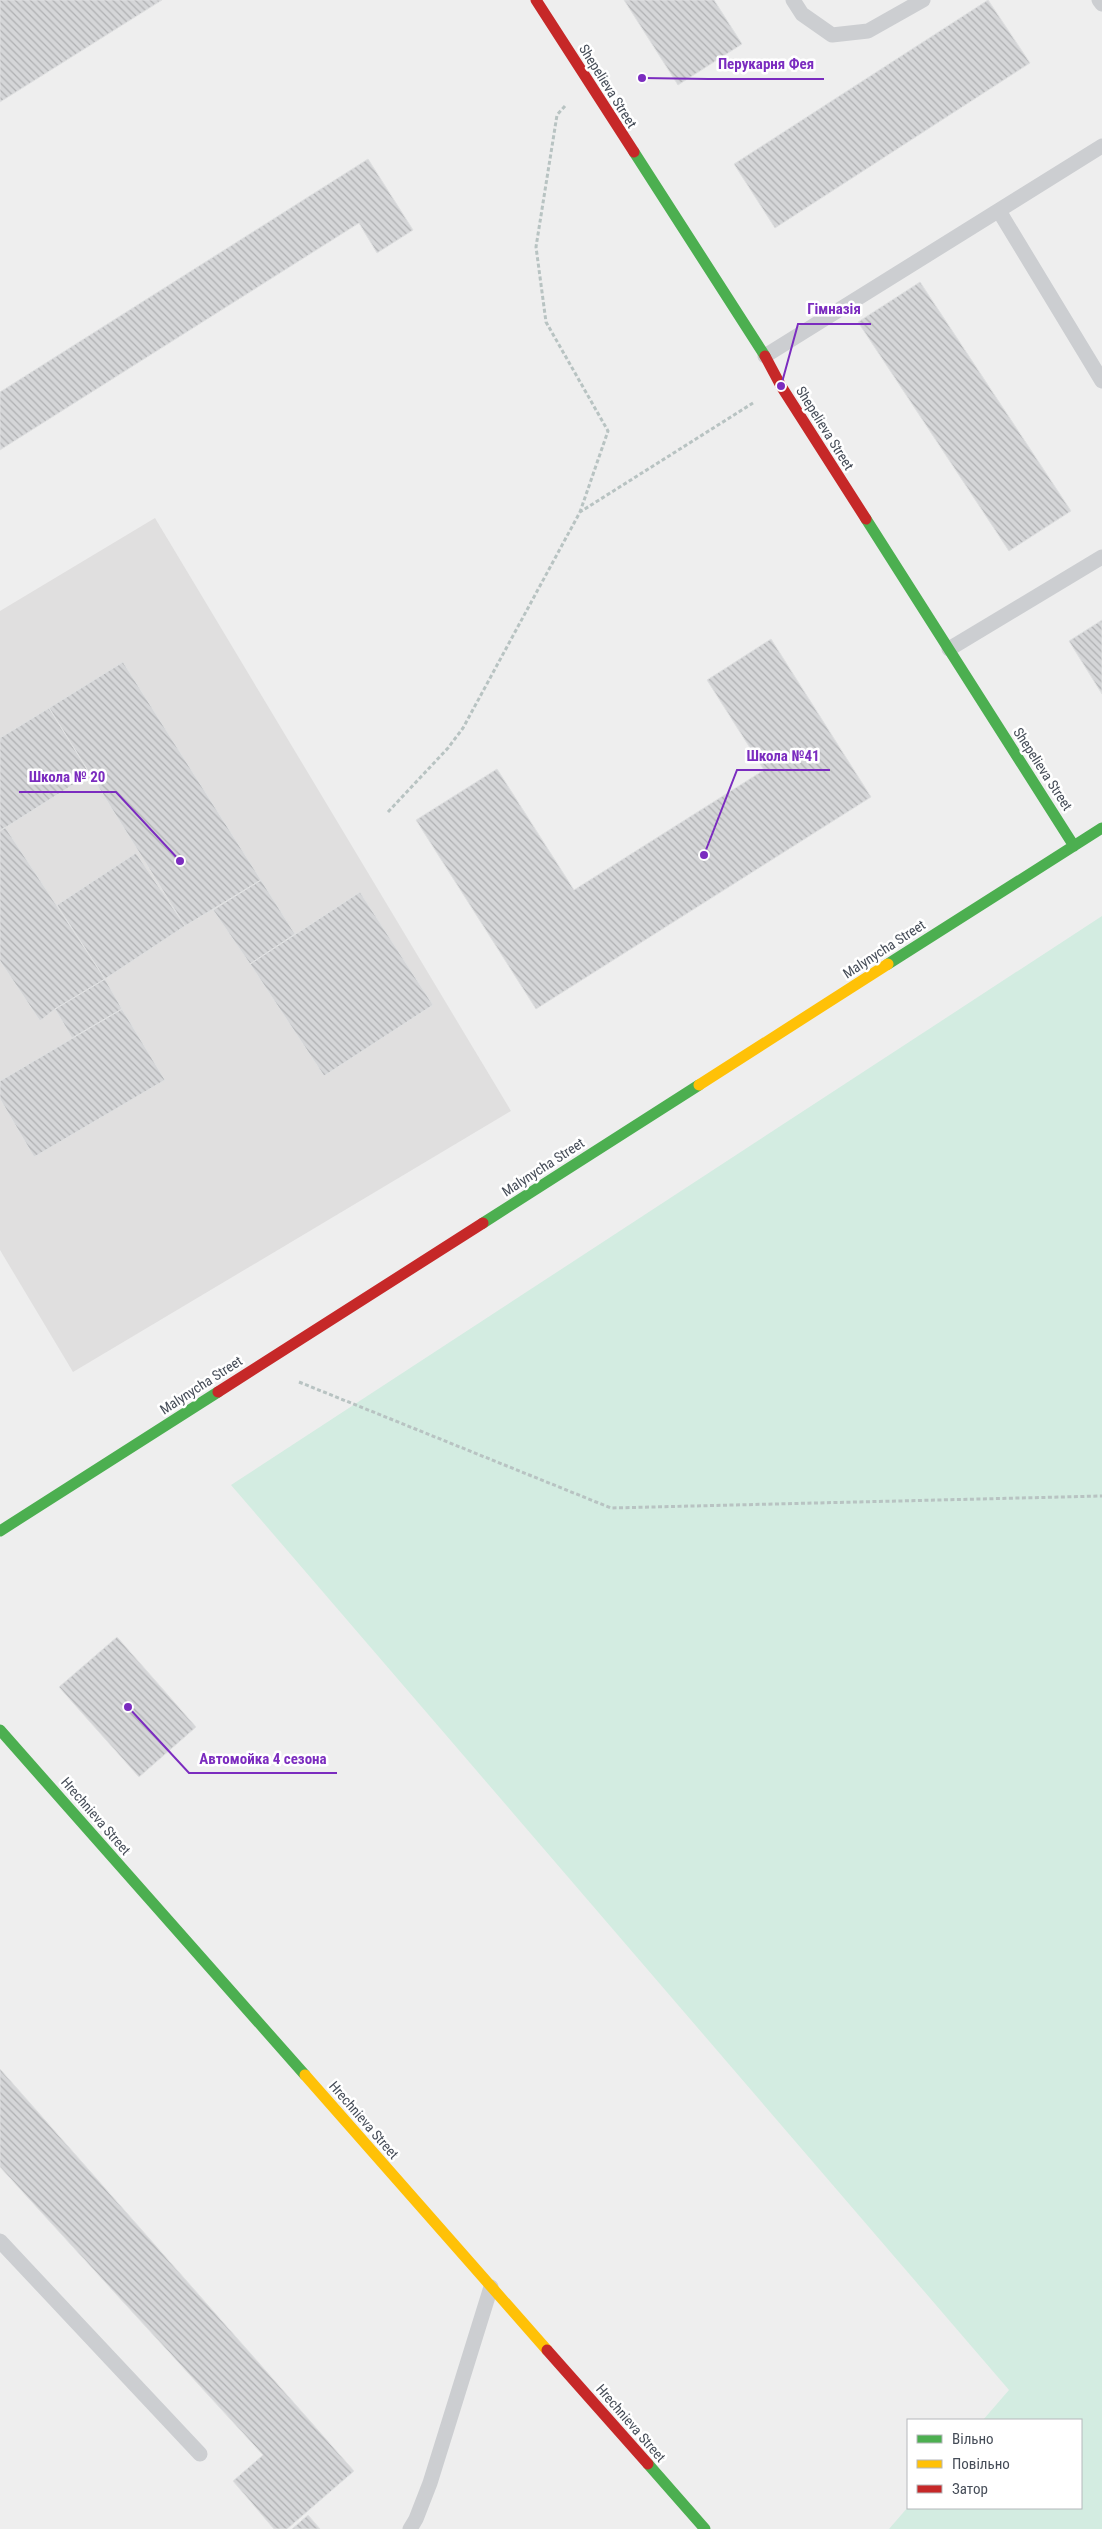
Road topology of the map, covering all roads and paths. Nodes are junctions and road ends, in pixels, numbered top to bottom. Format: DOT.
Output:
graph roads {
  1 [pos="536,0"];
  2 [pos="793,0"];
  3 [pos="923,0"];
  4 [pos="1099,0"];
  5 [pos="1102,4"];
  6 [pos="588,82"];
  7 [pos="1102,146"];
  8 [pos="999,211"];
  9 [pos="765,356"];
  10 [pos="1102,381"];
  11 [pos="781,386"];
  12 [pos="580,512"];
  13 [pos="1102,557"];
  14 [pos="949,649"];
  15 [pos="388,812"];
  16 [pos="1102,828"];
  17 [pos="1074,846"];
  18 [pos="259,1366"];
  19 [pos="1102,1496"];
  20 [pos="0,1531"];
  21 [pos="0,1730"];
  22 [pos="0,2241"];
  23 [pos="491,2287"];
  24 [pos="200,2454"];
  25 [pos="410,2529"];
  26 [pos="705,2529"];
  1 -- 6 [label="street, Shepelieva Street"];
  2 -- 3 [label="lane"];
  4 -- 5 [label="lane"];
  6 -- 9 [label="street, Shepelieva Street"];
  6 -- 12 [label="path"];
  7 -- 8 [label="lane"];
  8 -- 9 [label="lane"];
  8 -- 10 [label="lane"];
  9 -- 11 [label="street, Shepelieva Street"];
  11 -- 12 [label="path"];
  11 -- 14 [label="street, Shepelieva Street"];
  12 -- 15 [label="path"];
  13 -- 14 [label="lane"];
  14 -- 17 [label="street, Shepelieva Street"];
  16 -- 17 [label="street, Malynycha Street"];
  17 -- 18 [label="street, Malynycha Street"];
  18 -- 19 [label="path"];
  18 -- 20 [label="street, Malynycha Street"];
  21 -- 23 [label="street, Hrechnieva Street"];
  22 -- 24 [label="lane"];
  23 -- 25 [label="lane"];
  23 -- 26 [label="street, Hrechnieva Street"];
}
